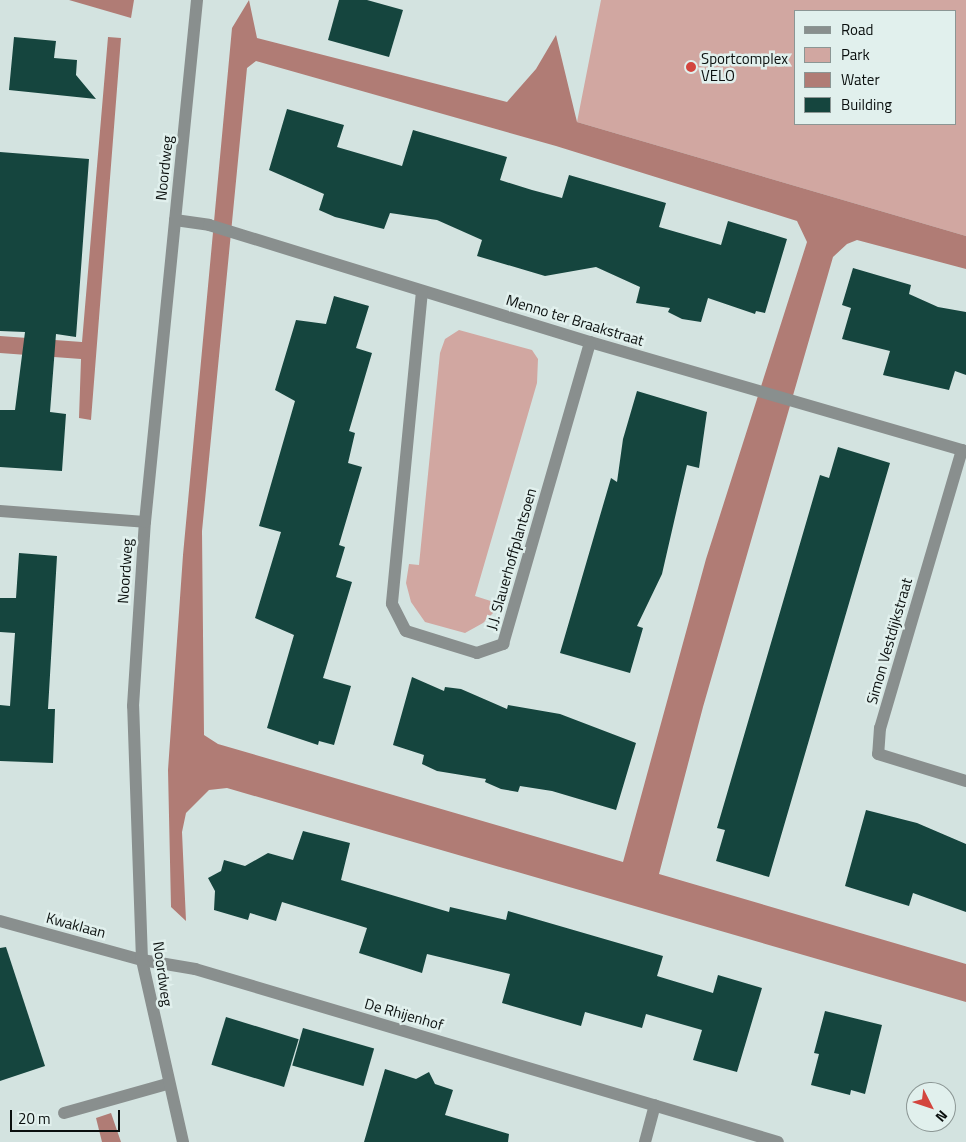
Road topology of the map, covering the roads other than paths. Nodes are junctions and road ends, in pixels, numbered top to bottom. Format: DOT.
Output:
graph roads {
  1 [pos="197,0"];
  2 [pos="175,220"];
  3 [pos="422,291"];
  4 [pos="590,342"];
  5 [pos="964,451"];
  6 [pos="0,511"];
  7 [pos="144,522"];
  8 [pos="966,781"];
  9 [pos="0,921"];
  10 [pos="142,960"];
  11 [pos="167,1084"];
  12 [pos="655,1105"];
  13 [pos="64,1112"];
  14 [pos="183,1142"];
  15 [pos="645,1142"];
  16 [pos="778,1142"];
  1 -- 2 [label="street, Noordweg"];
  2 -- 3 [label="street, Menno ter Braakstraat"];
  2 -- 7 [label="street, Noordweg"];
  3 -- 4 [label="street, Menno ter Braakstraat"];
  3 -- 4 [label="street, J.J. Slauerhoffplantsoen"];
  4 -- 5 [label="street, Menno ter Braakstraat"];
  5 -- 8 [label="street, Simon Vestdijkstraat"];
  6 -- 7 [label="street"];
  7 -- 10 [label="street, Noordweg"];
  9 -- 10 [label="street, Kwaklaan"];
  10 -- 11 [label="street, Noordweg"];
  10 -- 12 [label="street, De Rhijenhof"];
  11 -- 13 [label="street"];
  11 -- 14 [label="street, Noordweg"];
  12 -- 15 [label="street"];
  12 -- 16 [label="street, De Rhijenhof"];
}
